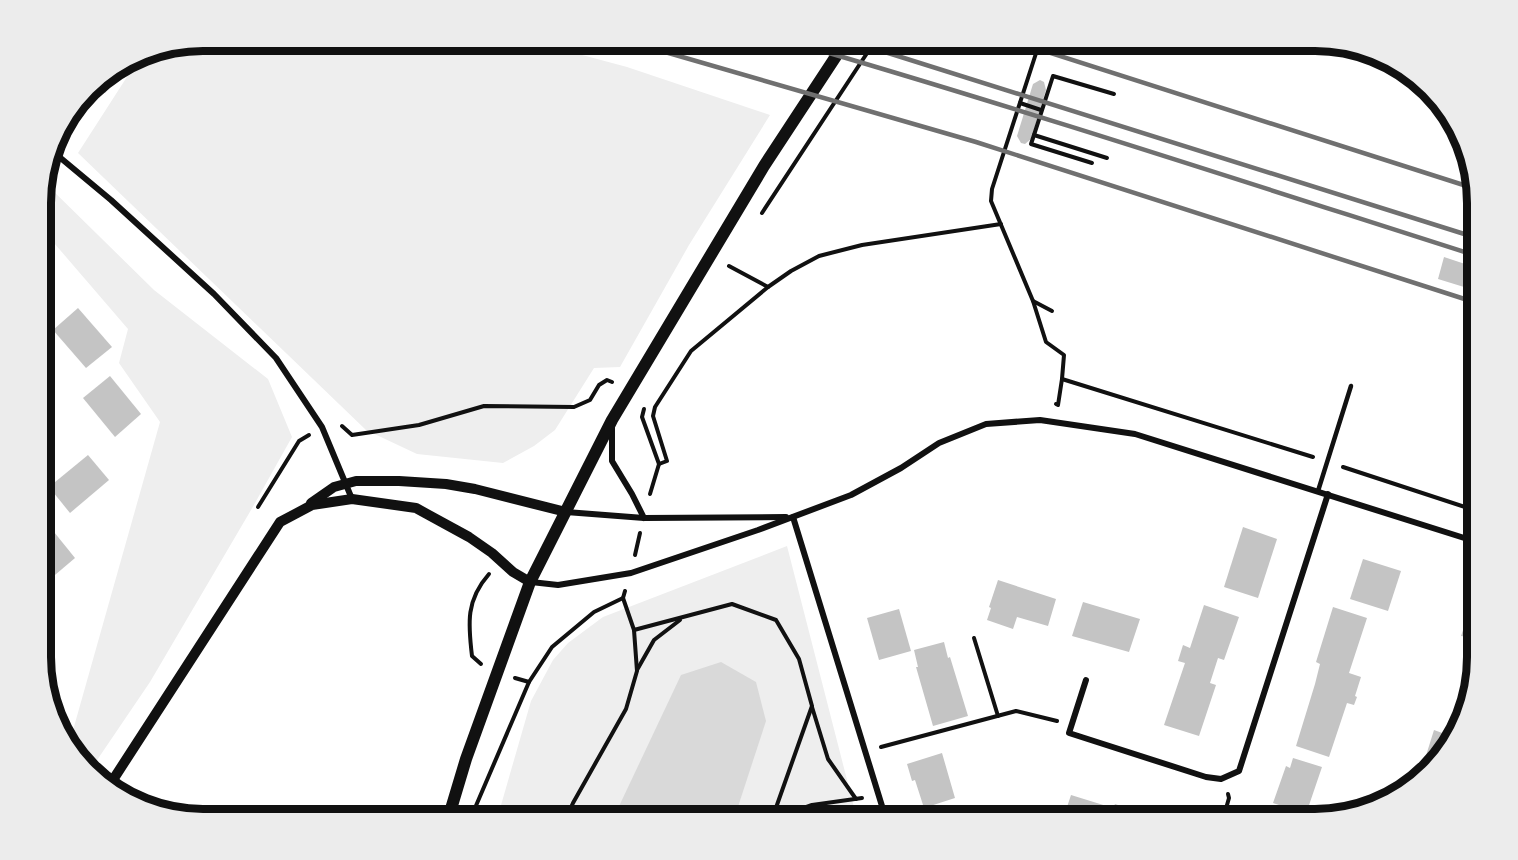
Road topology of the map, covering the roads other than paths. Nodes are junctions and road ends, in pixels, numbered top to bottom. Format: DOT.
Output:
graph roads {
  1 [pos="839,51"];
  2 [pos="58,156"];
  3 [pos="1352,386"];
  4 [pos="612,420"];
  5 [pos="345,484"];
  6 [pos="1318,491"];
  7 [pos="1328,494"];
  8 [pos="352,499"];
  9 [pos="566,512"];
  10 [pos="296,514"];
  11 [pos="793,517"];
  12 [pos="644,518"];
  13 [pos="1467,539"];
  14 [pos="530,582"];
  15 [pos="1086,680"];
  16 [pos="114,780"];
  17 [pos="451,809"];
  18 [pos="882,809"];
  1 -- 4 [label="main road"];
  2 -- 5 [label="street"];
  3 -- 6 [label="lane"];
  4 -- 9 [label="main road"];
  4 -- 12 [label="street"];
  5 -- 8 [label="street"];
  5 -- 9 [label="street"];
  5 -- 10 [label="street"];
  6 -- 7 [label="street"];
  6 -- 11 [label="street"];
  7 -- 13 [label="street"];
  7 -- 15 [label="street"];
  8 -- 10 [label="street"];
  8 -- 14 [label="street"];
  9 -- 12 [label="street"];
  9 -- 14 [label="main road"];
  10 -- 16 [label="street"];
  11 -- 12 [label="street"];
  11 -- 14 [label="street"];
  11 -- 18 [label="street"];
  14 -- 17 [label="main road"];
}
